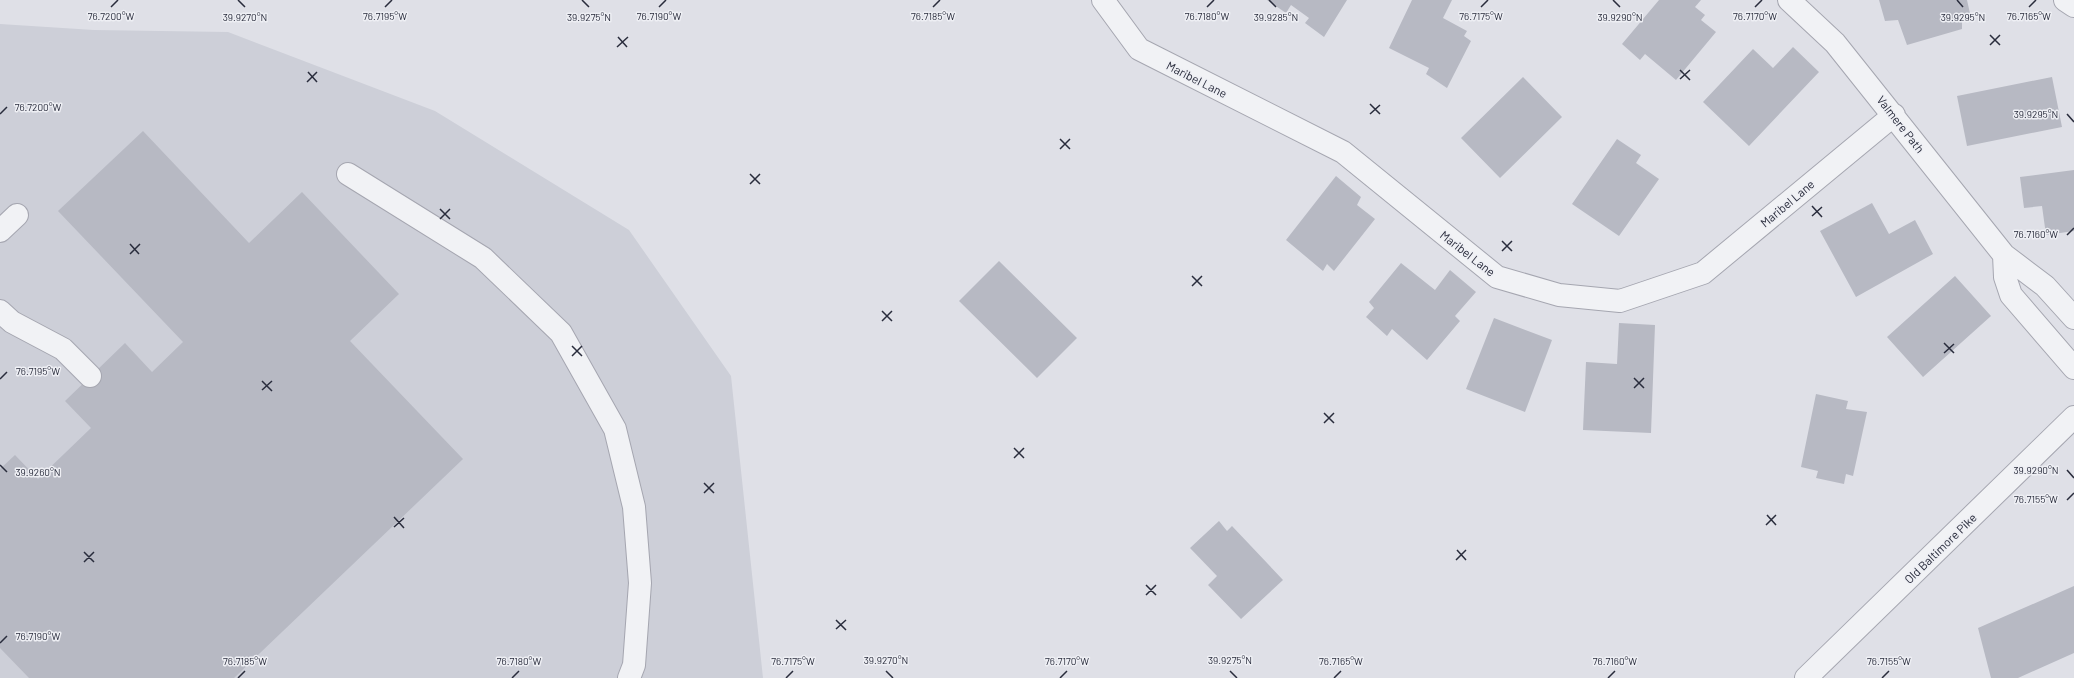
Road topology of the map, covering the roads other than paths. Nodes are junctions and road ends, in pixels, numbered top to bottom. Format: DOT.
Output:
graph roads {
  1 [pos="1103,0"];
  2 [pos="1789,0"];
  3 [pos="2065,0"];
  4 [pos="2074,6"];
  5 [pos="1894,115"];
  6 [pos="348,174"];
  7 [pos="17,215"];
  8 [pos="0,231"];
  9 [pos="2004,255"];
  10 [pos="0,311"];
  11 [pos="2074,318"];
  12 [pos="2074,368"];
  13 [pos="90,376"];
  14 [pos="2074,417"];
  15 [pos="629,678"];
  16 [pos="1806,678"];
  1 -- 5 [label="street, Maribel Lane"];
  2 -- 5 [label="street, Valmere Path"];
  3 -- 4 [label="street"];
  5 -- 9 [label="street, Valmere Path"];
  6 -- 15 [label="street"];
  7 -- 8 [label="street"];
  9 -- 11 [label="street, Valmere Path"];
  9 -- 12 [label="street"];
  10 -- 13 [label="street"];
  14 -- 16 [label="street, Old Baltimore Pike"];
}
